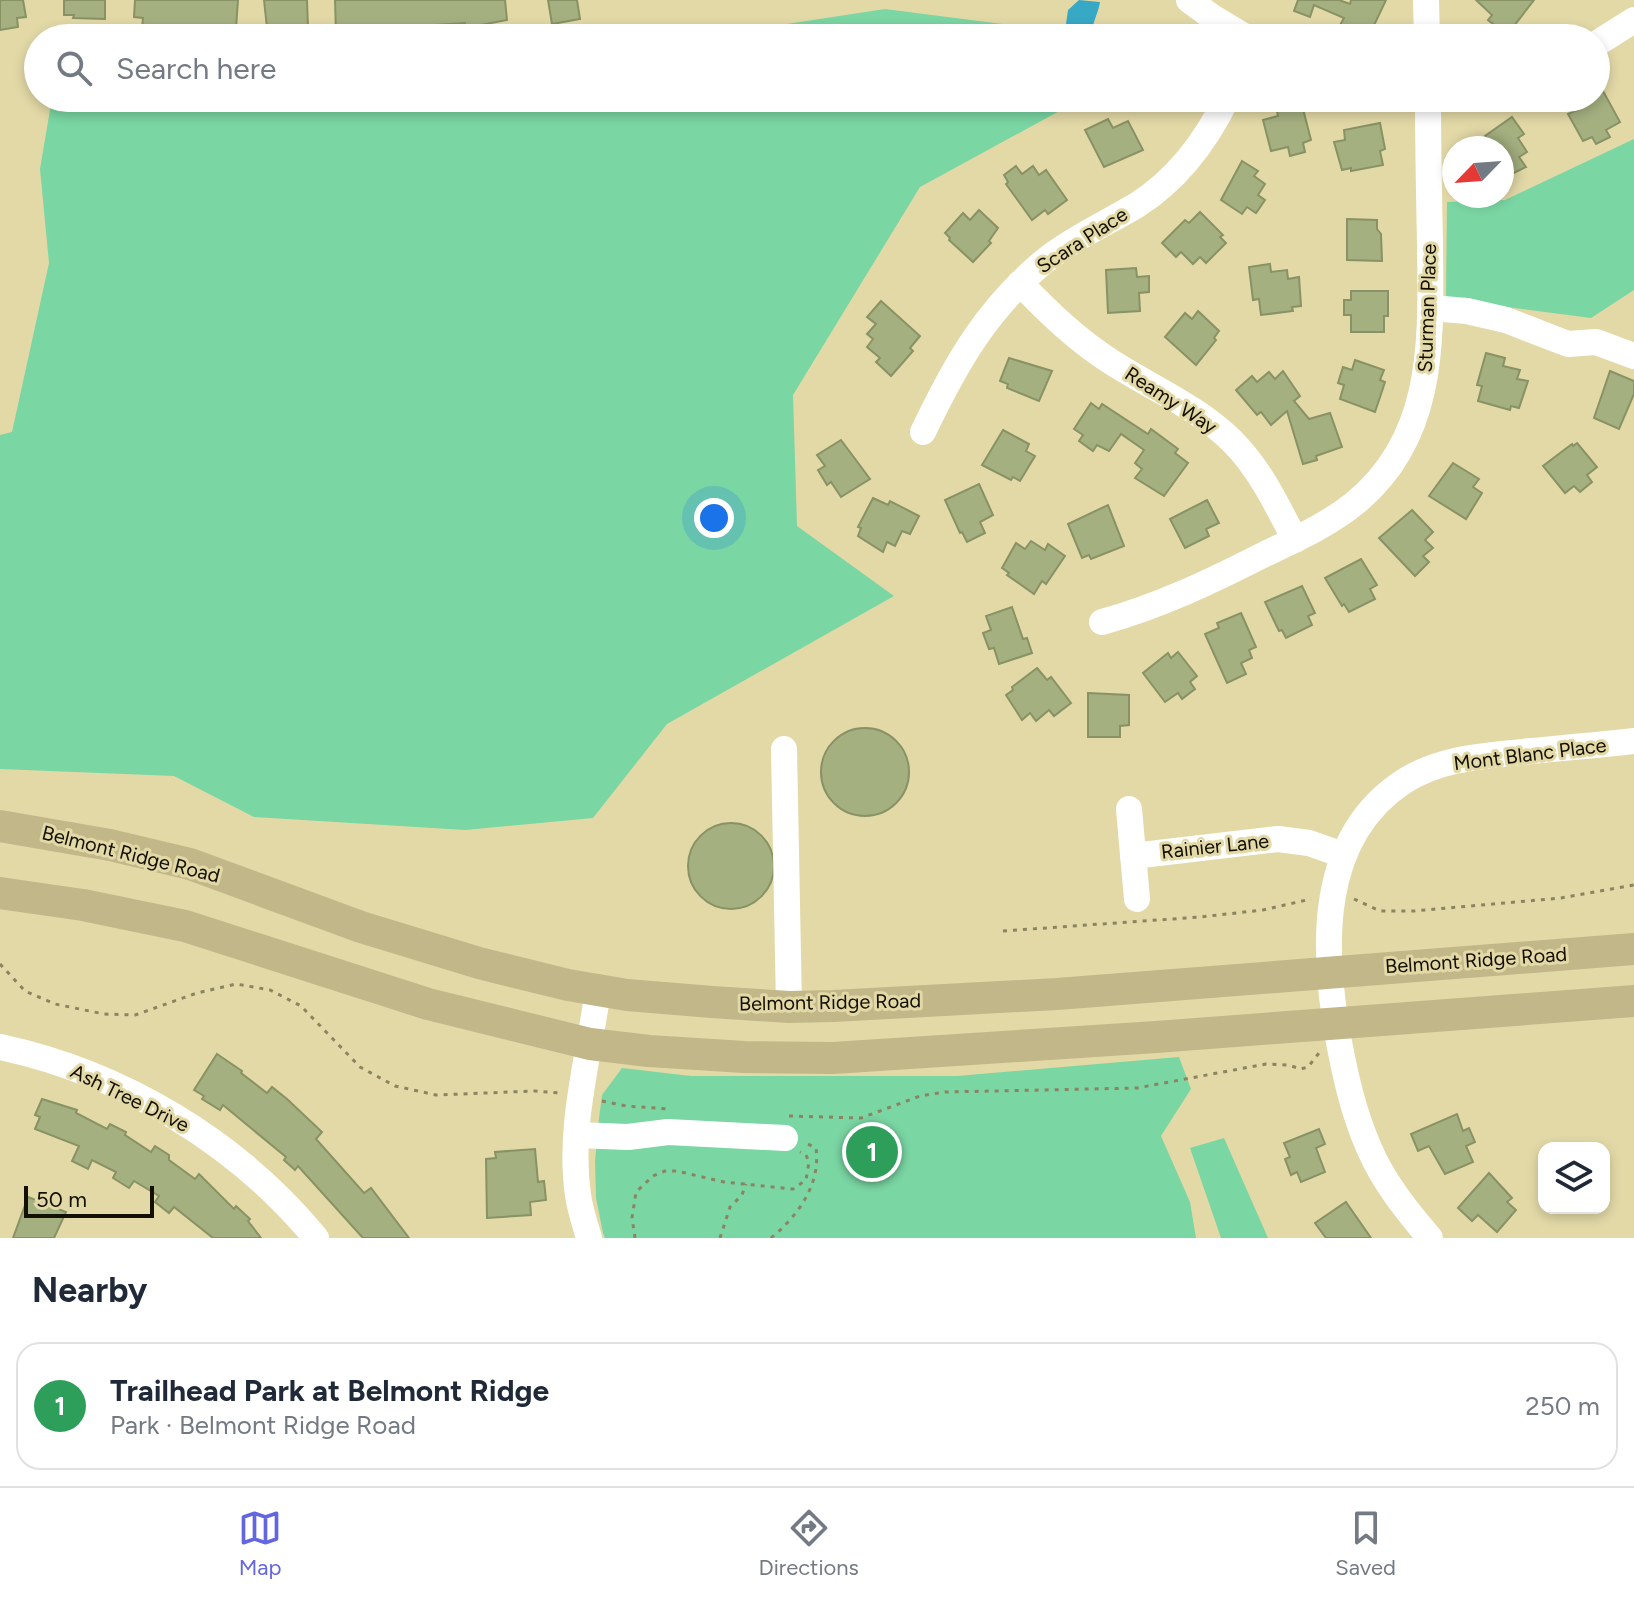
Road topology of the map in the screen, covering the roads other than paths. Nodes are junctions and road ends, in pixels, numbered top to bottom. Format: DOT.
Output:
graph roads {
  1 [pos="1189,0"];
  2 [pos="1426,0"];
  3 [pos="1634,20"];
  4 [pos="1224,24"];
  5 [pos="1427,24"];
  6 [pos="1610,35"];
  7 [pos="1219,112"];
  8 [pos="1428,112"];
  9 [pos="1020,283"];
  10 [pos="1431,308"];
  11 [pos="1634,356"];
  12 [pos="923,432"];
  13 [pos="1295,540"];
  14 [pos="1102,622"];
  15 [pos="1634,741"];
  16 [pos="784,749"];
  17 [pos="1129,809"];
  18 [pos="0,826"];
  19 [pos="1343,855"];
  20 [pos="1133,856"];
  21 [pos="0,893"];
  22 [pos="1137,899"];
  23 [pos="1634,949"];
  24 [pos="1329,971"];
  25 [pos="598,990"];
  26 [pos="1634,1001"];
  27 [pos="789,1007"];
  28 [pos="1335,1023"];
  29 [pos="590,1044"];
  30 [pos="0,1047"];
  31 [pos="577,1135"];
  32 [pos="782,1138"];
  33 [pos="316,1238"];
  34 [pos="589,1238"];
  35 [pos="1430,1238"];
  1 -- 4 [label="street"];
  2 -- 5 [label="street"];
  3 -- 6 [label="street"];
  7 -- 9 [label="street, Scara Place"];
  8 -- 10 [label="street, Sturman Place"];
  9 -- 12 [label="street, Scara Place"];
  9 -- 13 [label="street, Reamy Way"];
  10 -- 11 [label="street"];
  10 -- 13 [label="street, Sturman Place"];
  13 -- 14 [label="street, Sturman Place"];
  15 -- 19 [label="street, Mont Blanc Place"];
  16 -- 27 [label="street"];
  17 -- 20 [label="street"];
  18 -- 25 [label="main road, Belmont Ridge Road"];
  19 -- 20 [label="street, Rainier Lane"];
  19 -- 24 [label="street, Mont Blanc Place"];
  20 -- 22 [label="street"];
  21 -- 29 [label="main road"];
  23 -- 24 [label="main road, Belmont Ridge Road"];
  24 -- 27 [label="main road, Belmont Ridge Road"];
  24 -- 28 [label="street, Mont Blanc Place"];
  25 -- 27 [label="main road, Belmont Ridge Road"];
  25 -- 29 [label="street"];
  26 -- 28 [label="main road"];
  28 -- 29 [label="main road"];
  28 -- 35 [label="street, Mont Blanc Place"];
  29 -- 31 [label="street"];
  30 -- 33 [label="street, Ash Tree Drive"];
  31 -- 32 [label="street"];
  31 -- 34 [label="street"];
}
